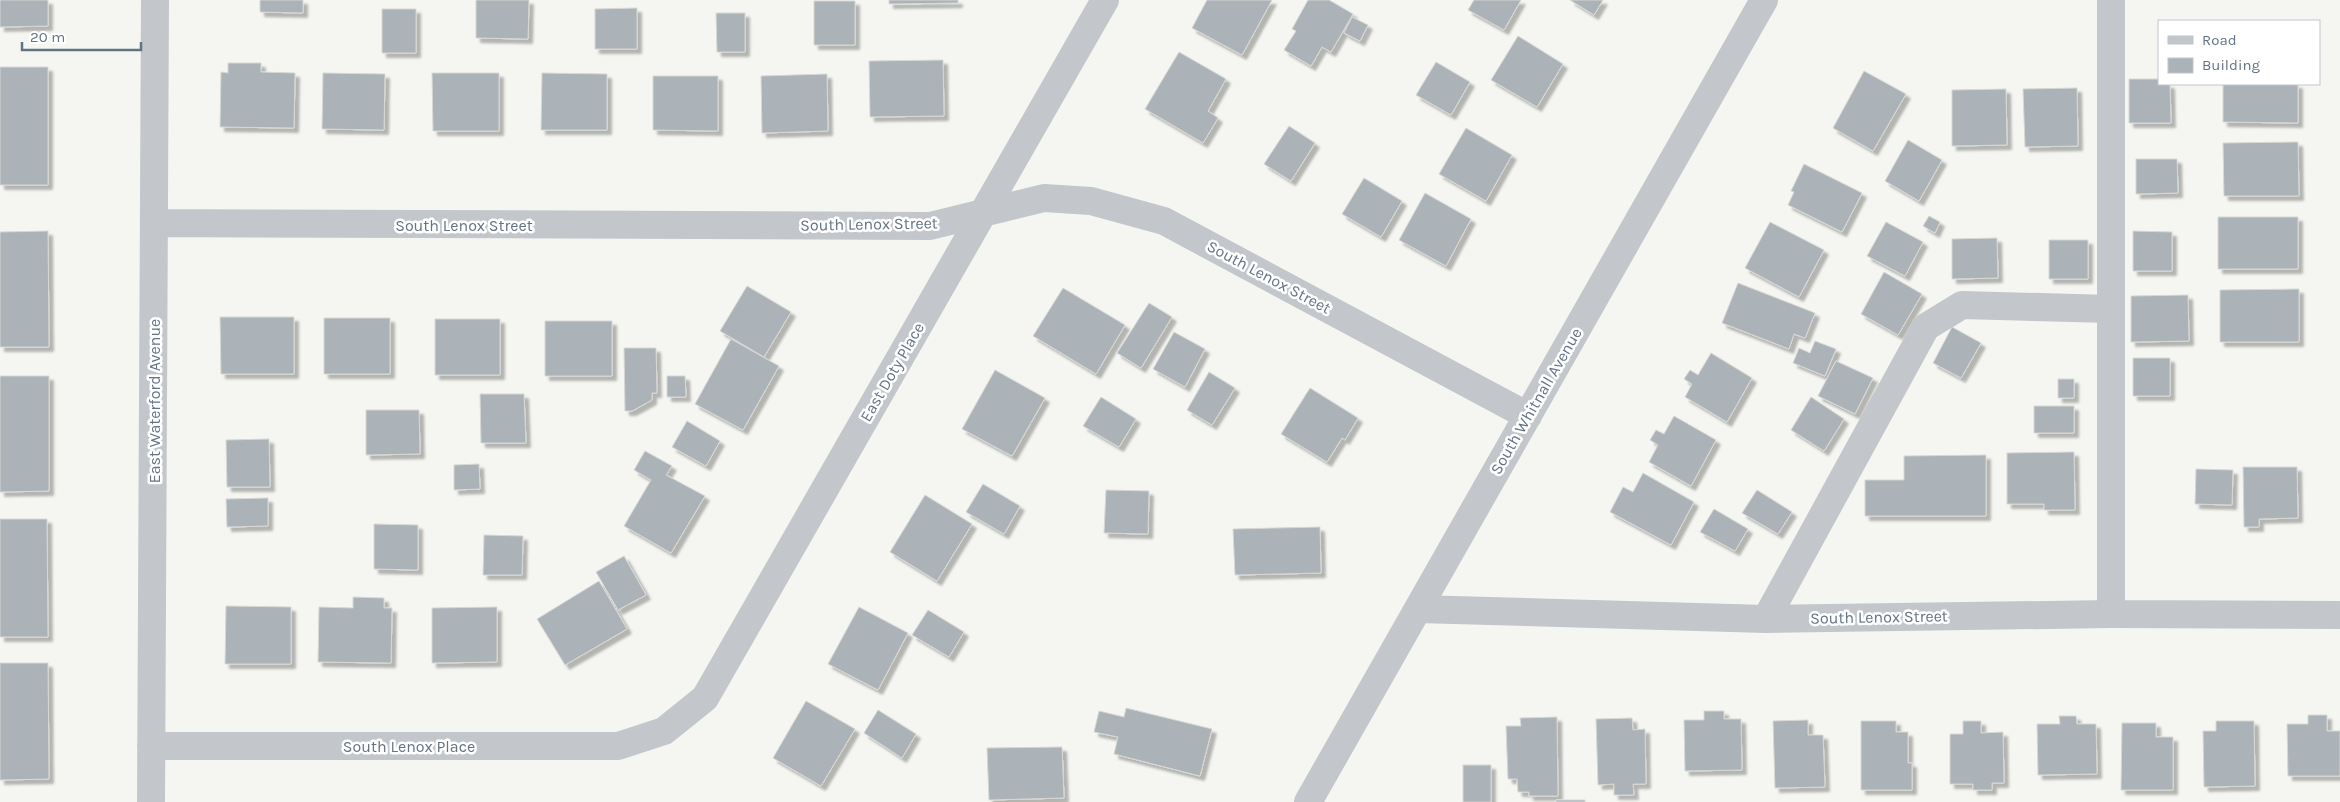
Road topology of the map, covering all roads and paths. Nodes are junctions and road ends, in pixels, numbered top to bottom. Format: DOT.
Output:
graph roads {
  1 [pos="155,0"];
  2 [pos="1105,0"];
  3 [pos="1764,0"];
  4 [pos="2112,0"];
  5 [pos="982,215"];
  6 [pos="155,223"];
  7 [pos="2112,309"];
  8 [pos="1528,416"];
  9 [pos="1418,609"];
  10 [pos="2112,614"];
  11 [pos="2340,615"];
  12 [pos="1766,618"];
  13 [pos="664,731"];
  14 [pos="151,746"];
  15 [pos="151,802"];
  16 [pos="1308,802"];
  1 -- 6 [label="street, East Waterford Avenue"];
  2 -- 5 [label="street, East Doty Place"];
  3 -- 8 [label="street, South Whitnall Avenue"];
  4 -- 7 [label="street"];
  5 -- 6 [label="street, South Lenox Street"];
  5 -- 8 [label="street, South Lenox Street"];
  5 -- 13 [label="street, East Doty Place"];
  6 -- 14 [label="street, East Waterford Avenue"];
  7 -- 10 [label="street"];
  7 -- 12 [label="street"];
  8 -- 9 [label="street, South Whitnall Avenue"];
  9 -- 12 [label="street, South Lenox Street"];
  9 -- 16 [label="street, South Whitnall Avenue"];
  10 -- 11 [label="street, South Lenox Street"];
  10 -- 12 [label="street, South Lenox Street"];
  13 -- 14 [label="street, South Lenox Place"];
  14 -- 15 [label="street, East Waterford Avenue"];
}
